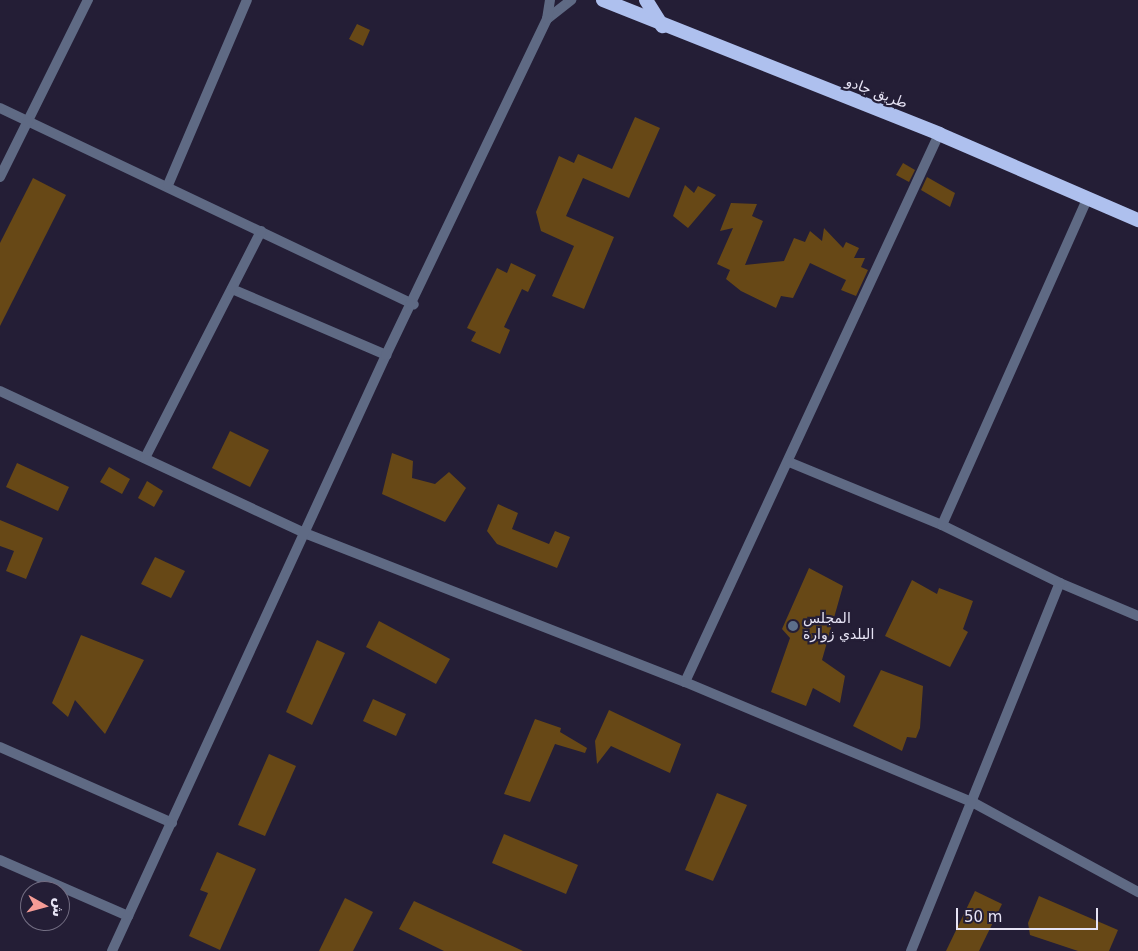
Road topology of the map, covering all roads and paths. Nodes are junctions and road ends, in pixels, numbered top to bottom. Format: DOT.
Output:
graph roads {
  1 [pos="88,0"];
  2 [pos="247,0"];
  3 [pos="550,0"];
  4 [pos="572,0"];
  5 [pos="603,0"];
  6 [pos="646,0"];
  7 [pos="547,19"];
  8 [pos="662,26"];
  9 [pos="0,108"];
  10 [pos="27,120"];
  11 [pos="939,134"];
  12 [pos="0,177"];
  13 [pos="168,185"];
  14 [pos="1088,197"];
  15 [pos="1138,220"];
  16 [pos="261,231"];
  17 [pos="232,289"];
  18 [pos="414,305"];
  19 [pos="386,355"];
  20 [pos="0,391"];
  21 [pos="145,458"];
  22 [pos="789,462"];
  23 [pos="942,525"];
  24 [pos="307,534"];
  25 [pos="1060,583"];
  26 [pos="1138,616"];
  27 [pos="684,682"];
  28 [pos="0,747"];
  29 [pos="974,803"];
  30 [pos="172,823"];
  31 [pos="0,860"];
  32 [pos="1138,892"];
  33 [pos="128,916"];
  34 [pos="112,951"];
  35 [pos="911,951"];
  1 -- 10 [label="street"];
  2 -- 13 [label="street"];
  3 -- 7 [label="street"];
  4 -- 7 [label="street"];
  5 -- 8 [label="highway, طريق جادو"];
  6 -- 8 [label="highway"];
  7 -- 18 [label="street"];
  8 -- 11 [label="highway, طريق جادو"];
  9 -- 10 [label="street"];
  10 -- 12 [label="street"];
  10 -- 13 [label="street"];
  11 -- 14 [label="highway, طريق جادو"];
  11 -- 22 [label="street"];
  13 -- 16 [label="street"];
  14 -- 15 [label="highway, طريق جادو"];
  14 -- 23 [label="street"];
  16 -- 17 [label="street"];
  16 -- 18 [label="street"];
  17 -- 19 [label="street"];
  17 -- 21 [label="street"];
  18 -- 19 [label="street"];
  19 -- 24 [label="street"];
  20 -- 21 [label="street"];
  21 -- 24 [label="street"];
  22 -- 23 [label="street"];
  22 -- 27 [label="street"];
  23 -- 25 [label="street"];
  24 -- 27 [label="street"];
  24 -- 30 [label="street"];
  25 -- 26 [label="street"];
  25 -- 29 [label="street"];
  27 -- 29 [label="street"];
  28 -- 30 [label="street"];
  29 -- 32 [label="street"];
  29 -- 35 [label="street"];
  30 -- 33 [label="street"];
  31 -- 33 [label="street"];
  33 -- 34 [label="street"];
}
